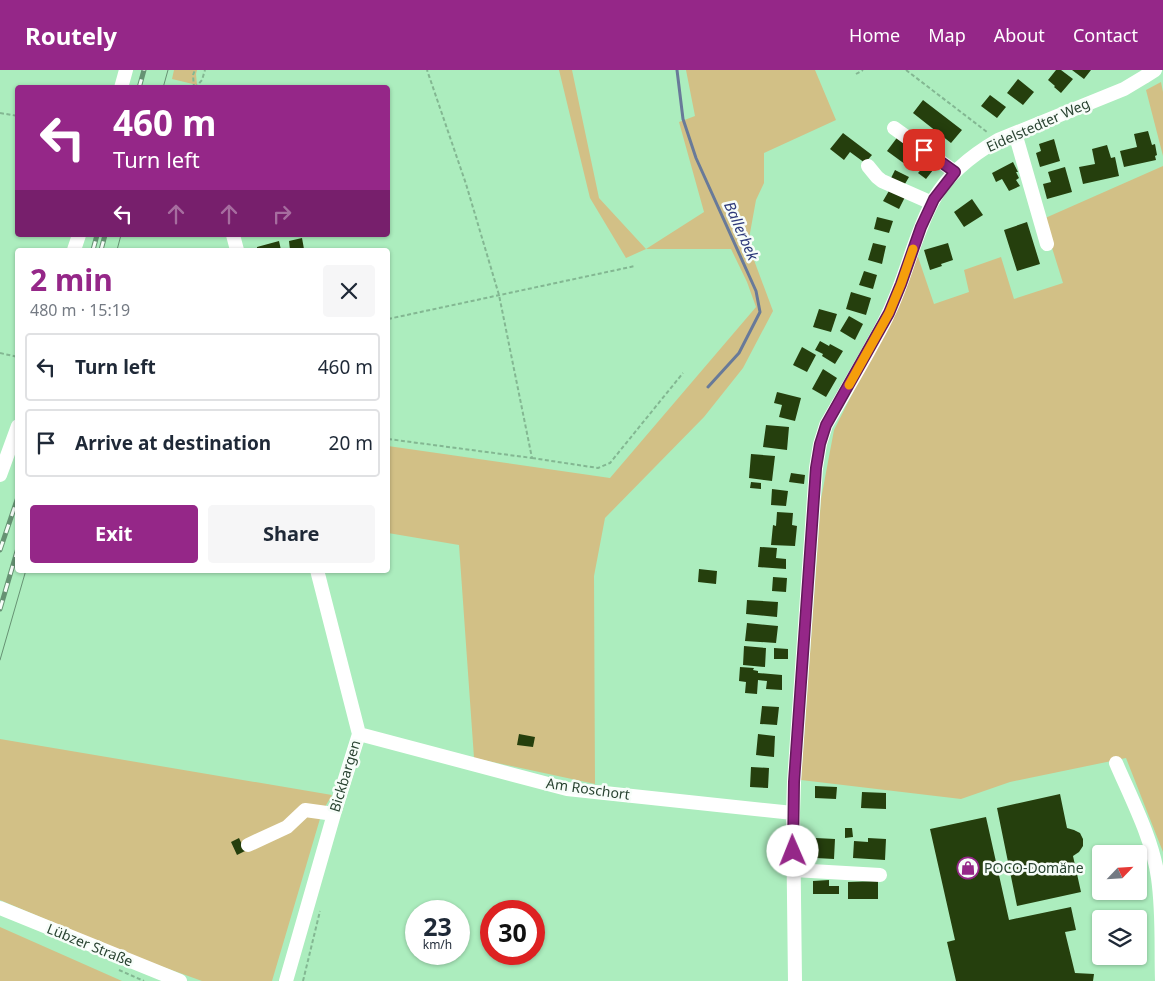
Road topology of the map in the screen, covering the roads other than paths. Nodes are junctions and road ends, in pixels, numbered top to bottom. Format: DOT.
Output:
graph roads {
  1 [pos="126,70"];
  2 [pos="1155,70"];
  3 [pos="123,85"];
  4 [pos="894,128"];
  5 [pos="1015,133"];
  6 [pos="868,166"];
  7 [pos="955,172"];
  8 [pos="932,203"];
  9 [pos="1048,244"];
  10 [pos="15,434"];
  11 [pos="0,475"];
  12 [pos="317,573"];
  13 [pos="358,734"];
  14 [pos="1116,763"];
  15 [pos="793,813"];
  16 [pos="334,814"];
  17 [pos="248,845"];
  18 [pos="794,870"];
  19 [pos="880,875"];
  20 [pos="0,908"];
  21 [pos="1162,939"];
  22 [pos="180,981"];
  23 [pos="286,981"];
  24 [pos="795,981"];
  25 [pos="1162,981"];
  1 -- 3 [label="street"];
  2 -- 5 [label="street, Eidelstedter Weg"];
  4 -- 7 [label="street"];
  5 -- 7 [label="street, Eidelstedter Weg"];
  5 -- 9 [label="street"];
  6 -- 8 [label="street"];
  7 -- 8 [label="street, Eidelstedter Weg"];
  8 -- 15 [label="street, Eidelstedter Weg"];
  10 -- 11 [label="street"];
  12 -- 13 [label="street, Bickbargen"];
  13 -- 15 [label="street, Am Roschort"];
  13 -- 16 [label="street, Bickbargen"];
  14 -- 21 [label="street"];
  15 -- 18 [label="street, Eidelstedter Weg"];
  16 -- 17 [label="street"];
  16 -- 23 [label="street, Bickbargen"];
  18 -- 19 [label="street"];
  18 -- 24 [label="street, Eidelstedter Weg"];
  20 -- 22 [label="street, Lübzer Straße"];
  21 -- 25 [label="street"];
}
